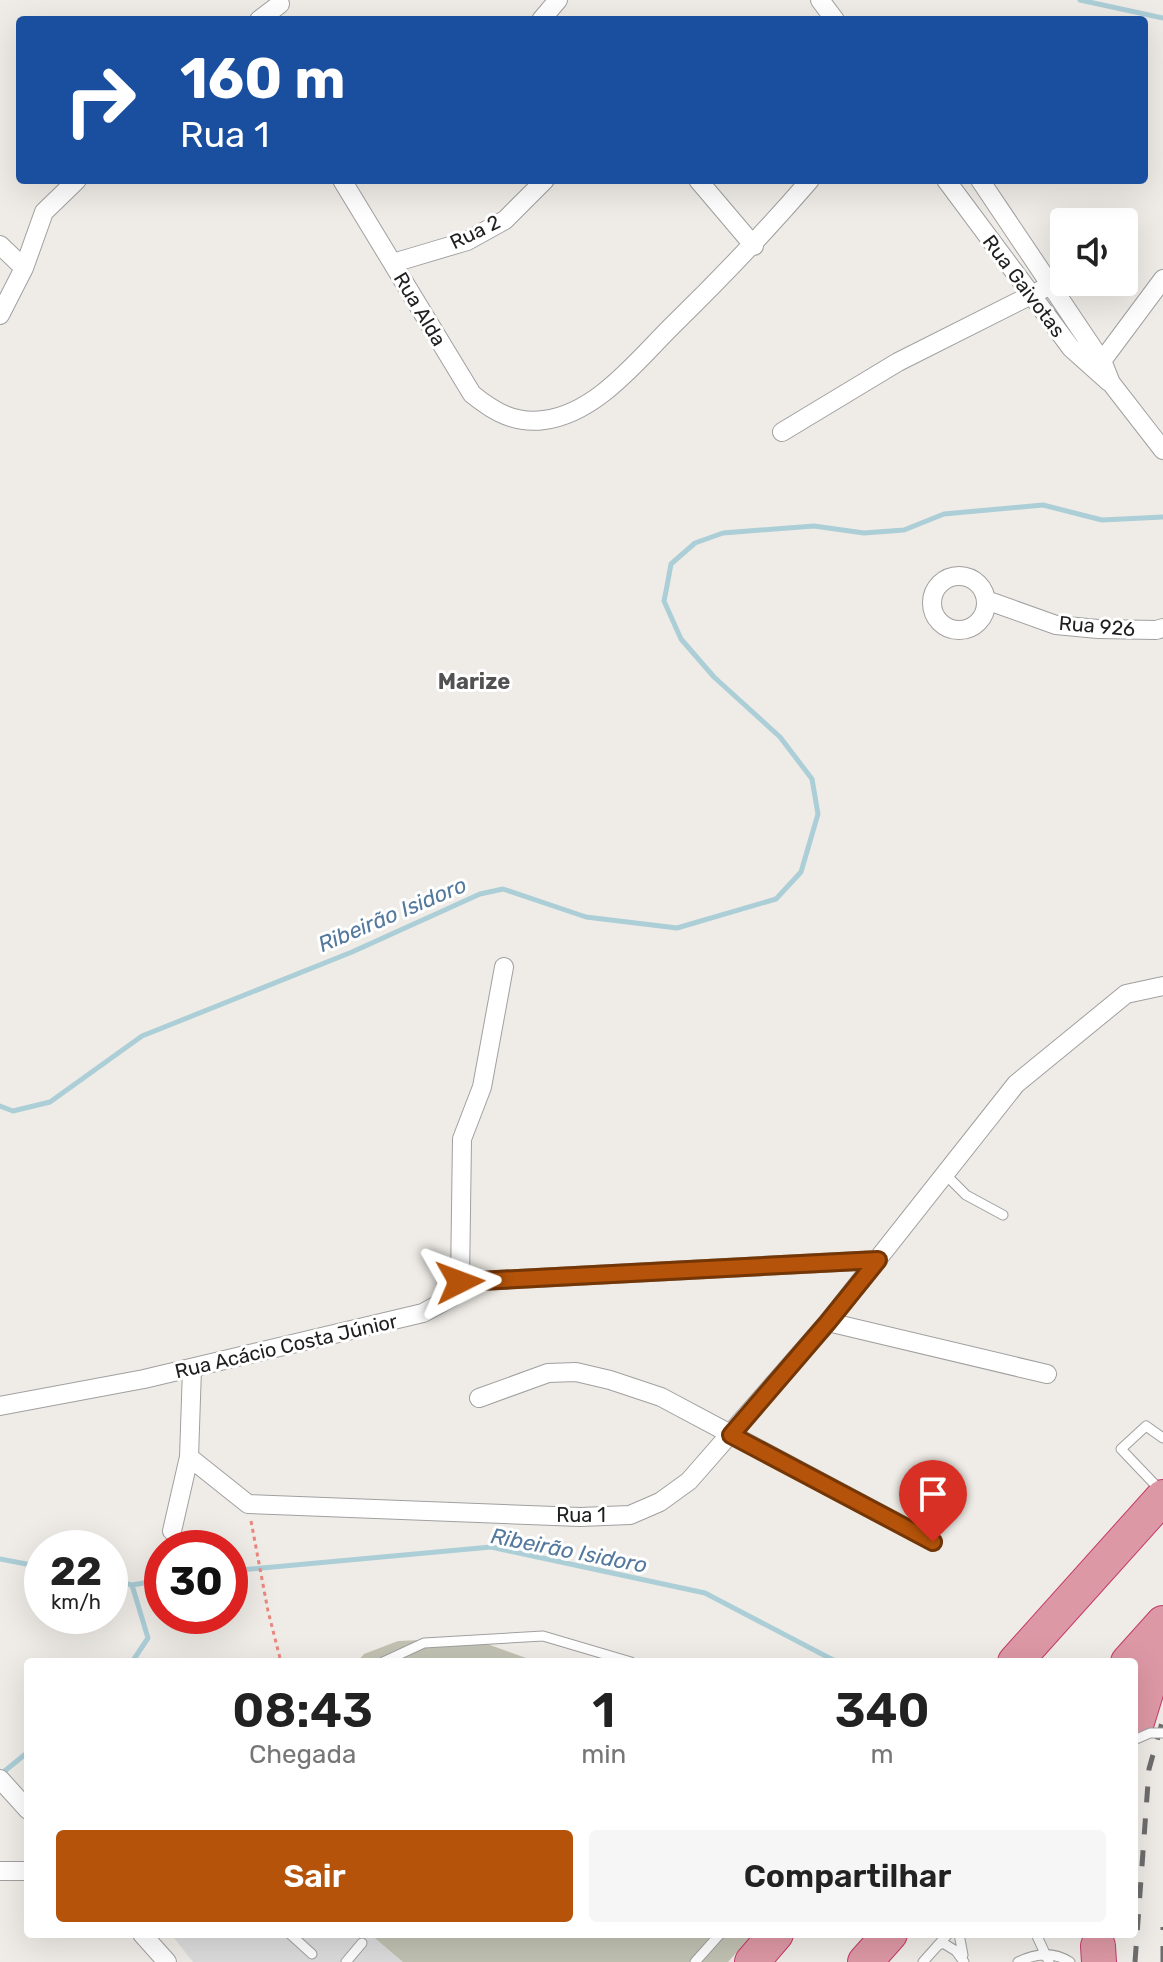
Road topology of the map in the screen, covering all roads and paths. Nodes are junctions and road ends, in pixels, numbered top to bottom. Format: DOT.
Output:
graph roads {
  1 [pos="558,0"];
  2 [pos="280,4"];
  3 [pos="264,16"];
  4 [pos="544,16"];
  5 [pos="73,184"];
  6 [pos="350,184"];
  7 [pos="541,184"];
  8 [pos="701,184"];
  9 [pos="807,184"];
  10 [pos="949,184"];
  11 [pos="983,184"];
  12 [pos="0,245"];
  13 [pos="754,246"];
  14 [pos="393,263"];
  15 [pos="24,268"];
  16 [pos="1163,279"];
  17 [pos="1050,284"];
  18 [pos="1050,285"];
  19 [pos="1030,295"];
  20 [pos="1057,296"];
  21 [pos="0,315"];
  22 [pos="1098,367"];
  23 [pos="782,432"];
  24 [pos="1161,447"];
  25 [pos="986,600"];
  26 [pos="1163,628"];
  27 [pos="504,967"];
  28 [pos="1163,986"];
  29 [pos="945,1174"];
  30 [pos="1003,1215"];
  31 [pos="878,1260"];
  32 [pos="460,1282"];
  33 [pos="828,1322"];
  34 [pos="192,1369"];
  35 [pos="1047,1374"];
  36 [pos="479,1398"];
  37 [pos="0,1406"];
  38 [pos="731,1435"];
  39 [pos="1163,1438"];
  40 [pos="189,1457"];
  41 [pos="1163,1495"];
  42 [pos="251,1518"];
  43 [pos="172,1530"];
  44 [pos="933,1542"];
  45 [pos="1163,1623"];
  46 [pos="280,1658"];
  47 [pos="392,1658"];
  48 [pos="617,1658"];
  49 [pos="1019,1658"];
  50 [pos="1143,1659"];
  51 [pos="1145,1732"];
  52 [pos="0,1779"];
  53 [pos="24,1805"];
  54 [pos="0,1871"];
  55 [pos="24,1871"];
  56 [pos="146,1938"];
  57 [pos="294,1938"];
  58 [pos="716,1938"];
  59 [pos="773,1938"];
  60 [pos="886,1938"];
  61 [pos="944,1938"];
  62 [pos="959,1938"];
  63 [pos="1038,1938"];
  64 [pos="362,1943"];
  65 [pos="937,1946"];
  66 [pos="312,1954"];
  67 [pos="1089,1957"];
  68 [pos="1048,1958"];
  69 [pos="167,1962"];
  70 [pos="346,1962"];
  71 [pos="695,1962"];
  72 [pos="752,1962"];
  73 [pos="865,1962"];
  74 [pos="923,1962"];
  75 [pos="965,1962"];
  76 [pos="1018,1962"];
  1 -- 4 [label="street"];
  2 -- 3 [label="street"];
  5 -- 15 [label="street"];
  6 -- 14 [label="street, Rua Alda"];
  7 -- 14 [label="street, Rua 2"];
  8 -- 13 [label="street"];
  9 -- 13 [label="street"];
  10 -- 19 [label="street, Rua Gaivotas"];
  11 -- 17 [label="street, Rua Gaivotas"];
  12 -- 15 [label="street"];
  13 -- 14 [label="street, Rua Alda"];
  15 -- 21 [label="street"];
  16 -- 22 [label="street"];
  18 -- 19 [label="street"];
  19 -- 22 [label="street, Rua Gaivotas"];
  19 -- 23 [label="street"];
  20 -- 22 [label="street, Rua Gaivotas"];
  22 -- 24 [label="street, Rua Gaivotas"];
  25 -- 26 [label="street, Rua 926"];
  27 -- 32 [label="street"];
  28 -- 29 [label="street"];
  29 -- 30 [label="lane"];
  29 -- 31 [label="street"];
  31 -- 32 [label="street"];
  31 -- 33 [label="street, Rua 1"];
  32 -- 34 [label="street, Rua Acácio Costa Júnior"];
  33 -- 35 [label="street"];
  33 -- 38 [label="street, Rua 1"];
  34 -- 37 [label="street, Rua Acácio Costa Júnior"];
  34 -- 40 [label="street"];
  36 -- 38 [label="street"];
  38 -- 40 [label="street, Rua 1"];
  38 -- 44 [label="street"];
  39 -- 41 [label="lane"];
  40 -- 43 [label="street"];
  41 -- 49 [label="highway"];
  42 -- 46 [label="path"];
  45 -- 50 [label="highway"];
  47 -- 48 [label="lane"];
  50 -- 51 [label="highway"];
  52 -- 53 [label="street"];
  54 -- 55 [label="street"];
  56 -- 69 [label="street"];
  57 -- 66 [label="lane"];
  58 -- 71 [label="lane"];
  59 -- 72 [label="highway"];
  60 -- 73 [label="highway"];
  61 -- 65 [label="lane"];
  62 -- 75 [label="lane"];
  63 -- 68 [label="lane"];
  64 -- 70 [label="lane"];
  65 -- 74 [label="lane"];
  65 -- 75 [label="lane"];
  67 -- 68 [label="lane"];
  68 -- 76 [label="lane"];
}
